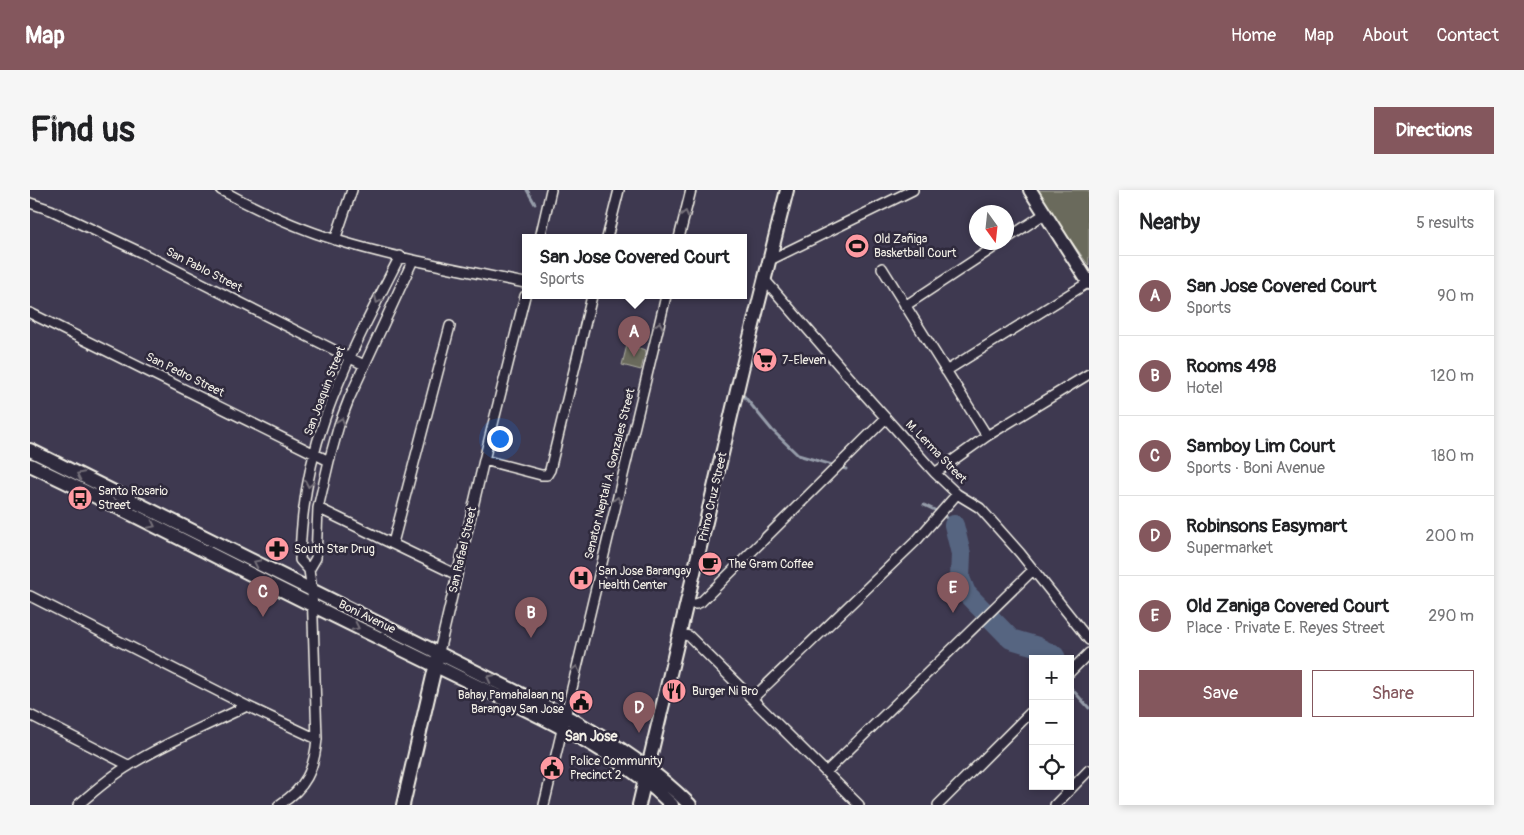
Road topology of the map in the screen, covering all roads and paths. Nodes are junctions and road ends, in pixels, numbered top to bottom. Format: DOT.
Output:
graph roads {
  1 [pos="222,190"];
  2 [pos="352,190"];
  3 [pos="551,190"];
  4 [pos="619,190"];
  5 [pos="691,190"];
  6 [pos="787,190"];
  7 [pos="914,190"];
  8 [pos="1030,190"];
  9 [pos="30,203"];
  10 [pos="1046,214"];
  11 [pos="541,234"];
  12 [pos="608,234"];
  13 [pos="680,234"];
  14 [pos="1014,234"];
  15 [pos="335,240"];
  16 [pos="990,250"];
  17 [pos="400,256"];
  18 [pos="413,260"];
  19 [pos="770,260"];
  20 [pos="882,268"];
  21 [pos="765,280"];
  22 [pos="522,282"];
  23 [pos="1089,282"];
  24 [pos="524,299"];
  25 [pos="591,299"];
  26 [pos="665,299"];
  27 [pos="905,306"];
  28 [pos="30,313"];
  29 [pos="450,326"];
  30 [pos="350,357"];
  31 [pos="364,365"];
  32 [pos="946,371"];
  33 [pos="1089,374"];
  34 [pos="886,418"];
  35 [pos="987,436"];
  36 [pos="30,450"];
  37 [pos="314,453"];
  38 [pos="329,460"];
  39 [pos="484,460"];
  40 [pos="30,464"];
  41 [pos="935,473"];
  42 [pos="957,494"];
  43 [pos="318,508"];
  44 [pos="393,543"];
  45 [pos="309,570"];
  46 [pos="1033,570"];
  47 [pos="456,575"];
  48 [pos="312,590"];
  49 [pos="30,596"];
  50 [pos="687,604"];
  51 [pos="312,605"];
  52 [pos="680,634"];
  53 [pos="1089,640"];
  54 [pos="439,652"];
  55 [pos="1089,654"];
  56 [pos="436,666"];
  57 [pos="1074,668"];
  58 [pos="752,699"];
  59 [pos="247,706"];
  60 [pos="1029,714"];
  61 [pos="30,715"];
  62 [pos="564,722"];
  63 [pos="317,739"];
  64 [pos="128,765"];
  65 [pos="649,767"];
  66 [pos="1089,770"];
  67 [pos="826,772"];
  68 [pos="645,782"];
  69 [pos="78,805"];
  70 [pos="279,805"];
  71 [pos="403,805"];
  72 [pos="544,805"];
  73 [pos="639,805"];
  74 [pos="672,805"];
  75 [pos="690,805"];
  76 [pos="858,805"];
  77 [pos="938,805"];
  78 [pos="1055,805"];
  1 -- 15 [label="street"];
  2 -- 15 [label="street"];
  3 -- 11 [label="street"];
  4 -- 12 [label="street"];
  13 -- 5 [label="street, one-way"];
  6 -- 19 [label="main road, Primo Cruz Street"];
  7 -- 19 [label="street"];
  8 -- 10 [label="main road"];
  9 -- 30 [label="street, San Pablo Street"];
  10 -- 14 [label="street"];
  10 -- 23 [label="main road"];
  15 -- 17 [label="street"];
  16 -- 27 [label="street"];
  17 -- 18 [label="street"];
  17 -- 30 [label="street, San Joaquin Street, one-way"];
  18 -- 22 [label="street"];
  18 -- 31 [label="street, San Joaquin Street"];
  19 -- 21 [label="main road, Primo Cruz Street"];
  20 -- 27 [label="street"];
  21 -- 34 [label="street, M. Lerma Street"];
  21 -- 50 [label="main road, Primo Cruz Street"];
  23 -- 32 [label="street"];
  24 -- 39 [label="street, San Rafael Street"];
  25 -- 39 [label="street"];
  62 -- 26 [label="street, Senator Neptali A. Gonzales Street, one-way"];
  27 -- 32 [label="street"];
  28 -- 37 [label="street, San Pedro Street"];
  29 -- 44 [label="street"];
  30 -- 31 [label="street, San Pablo Street"];
  30 -- 37 [label="street, San Joaquin Street"];
  38 -- 31 [label="street, San Joaquin Street, one-way"];
  32 -- 35 [label="street"];
  33 -- 35 [label="street"];
  34 -- 41 [label="street, M. Lerma Street"];
  34 -- 50 [label="street"];
  35 -- 41 [label="street"];
  48 -- 36 [label="main road, Boni Avenue, one-way"];
  37 -- 38 [label="street, San Pedro Street"];
  37 -- 45 [label="street, San Joaquin Street, one-way"];
  38 -- 43 [label="street, San Joaquin Street"];
  39 -- 47 [label="street, San Rafael Street"];
  40 -- 51 [label="main road, Boni Avenue, one-way"];
  41 -- 42 [label="street, M. Lerma Street"];
  42 -- 46 [label="street, M. Lerma Street"];
  42 -- 58 [label="street"];
  43 -- 44 [label="street"];
  43 -- 45 [label="street, San Joaquin Street"];
  44 -- 47 [label="street"];
  45 -- 48 [label="street, San Joaquin Street"];
  46 -- 53 [label="street, M. Lerma Street"];
  46 -- 67 [label="street"];
  47 -- 54 [label="street, San Rafael Street"];
  48 -- 51 [label="street, San Joaquin Street"];
  48 -- 54 [label="main road, Boni Avenue"];
  49 -- 59 [label="street"];
  50 -- 52 [label="main road, Primo Cruz Street"];
  51 -- 56 [label="main road, Boni Avenue, one-way"];
  51 -- 63 [label="street, San Joaquin Street"];
  52 -- 58 [label="street"];
  52 -- 65 [label="main road, Primo Cruz Street"];
  54 -- 56 [label="main road, San Rafael Street"];
  62 -- 54 [label="main road, Boni Avenue, one-way"];
  55 -- 57 [label="street"];
  56 -- 62 [label="main road, Boni Avenue"];
  56 -- 71 [label="main road, San Rafael Street"];
  58 -- 67 [label="street"];
  59 -- 63 [label="street"];
  59 -- 64 [label="street"];
  60 -- 77 [label="street"];
  61 -- 64 [label="street"];
  62 -- 65 [label="main road, Boni Avenue"];
  62 -- 68 [label="main road, Boni Avenue"];
  62 -- 72 [label="street, Senator Neptali A. Gonzales Street"];
  63 -- 70 [label="street, San Joaquin Street"];
  64 -- 69 [label="street"];
  65 -- 68 [label="main road, Primo Cruz Street"];
  65 -- 75 [label="main road, Boni Avenue"];
  66 -- 78 [label="street"];
  67 -- 76 [label="street"];
  68 -- 73 [label="main road, Primo Cruz Street"];
  68 -- 74 [label="main road, Boni Avenue"];
}
